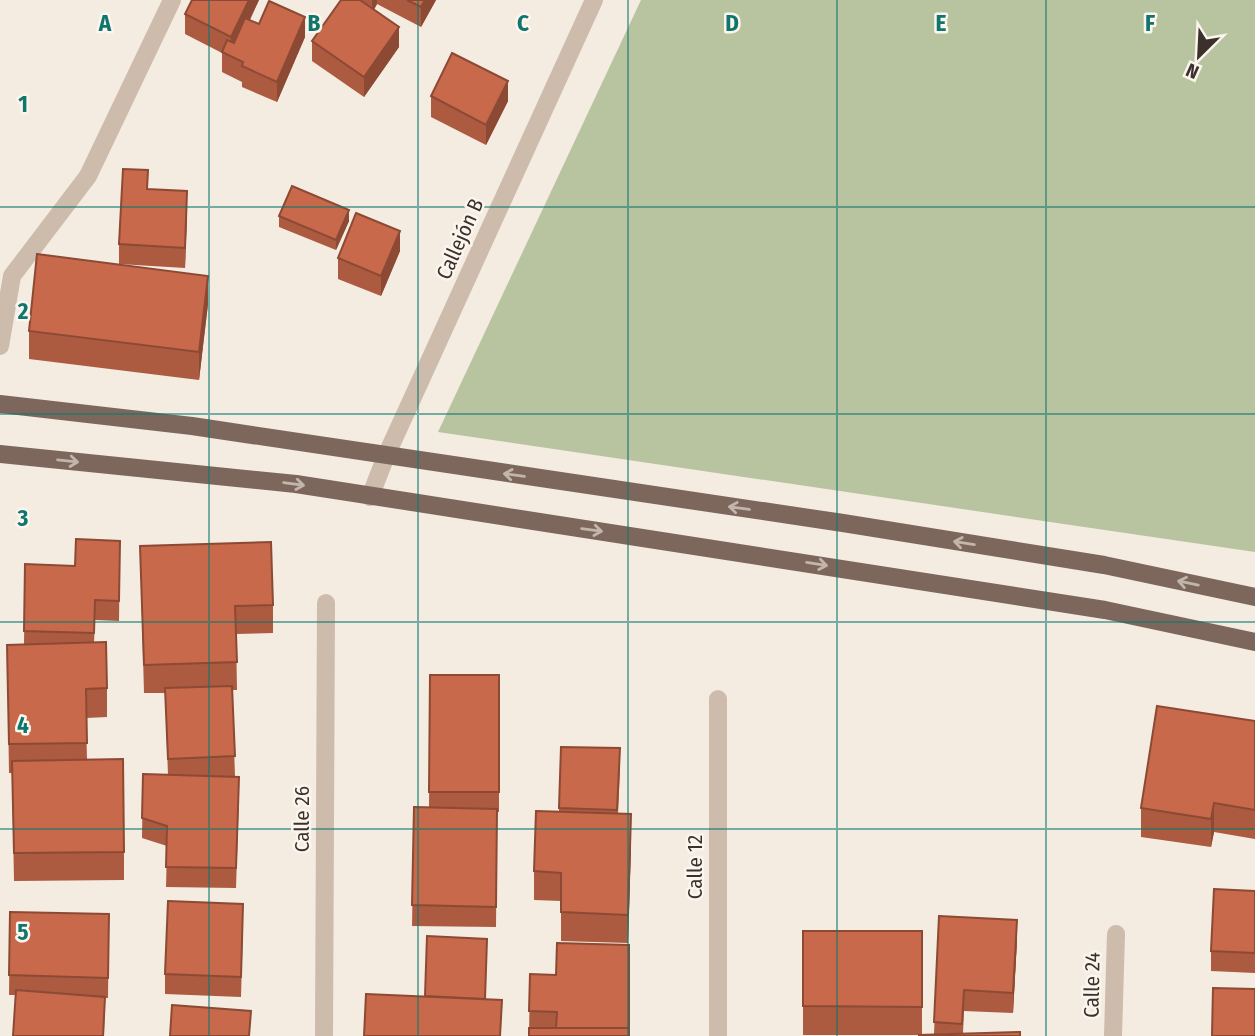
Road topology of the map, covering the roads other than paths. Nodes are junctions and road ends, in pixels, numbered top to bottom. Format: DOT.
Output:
graph roads {
  1 [pos="172,0"];
  2 [pos="594,0"];
  3 [pos="0,346"];
  4 [pos="0,404"];
  5 [pos="0,454"];
  6 [pos="386,456"];
  7 [pos="370,497"];
  8 [pos="1255,597"];
  9 [pos="326,603"];
  10 [pos="1255,642"];
  11 [pos="718,699"];
  12 [pos="1116,934"];
  13 [pos="324,1036"];
  14 [pos="718,1036"];
  15 [pos="1113,1036"];
  1 -- 3 [label="street"];
  2 -- 6 [label="street, Callejón B"];
  4 -- 6 [label="main road"];
  5 -- 7 [label="main road, one-way"];
  6 -- 7 [label="street, Callejón B"];
  8 -- 6 [label="main road, one-way"];
  7 -- 10 [label="main road, one-way"];
  9 -- 13 [label="street, Calle 26"];
  11 -- 14 [label="street, Calle 12"];
  12 -- 15 [label="street, Calle 24"];
}
